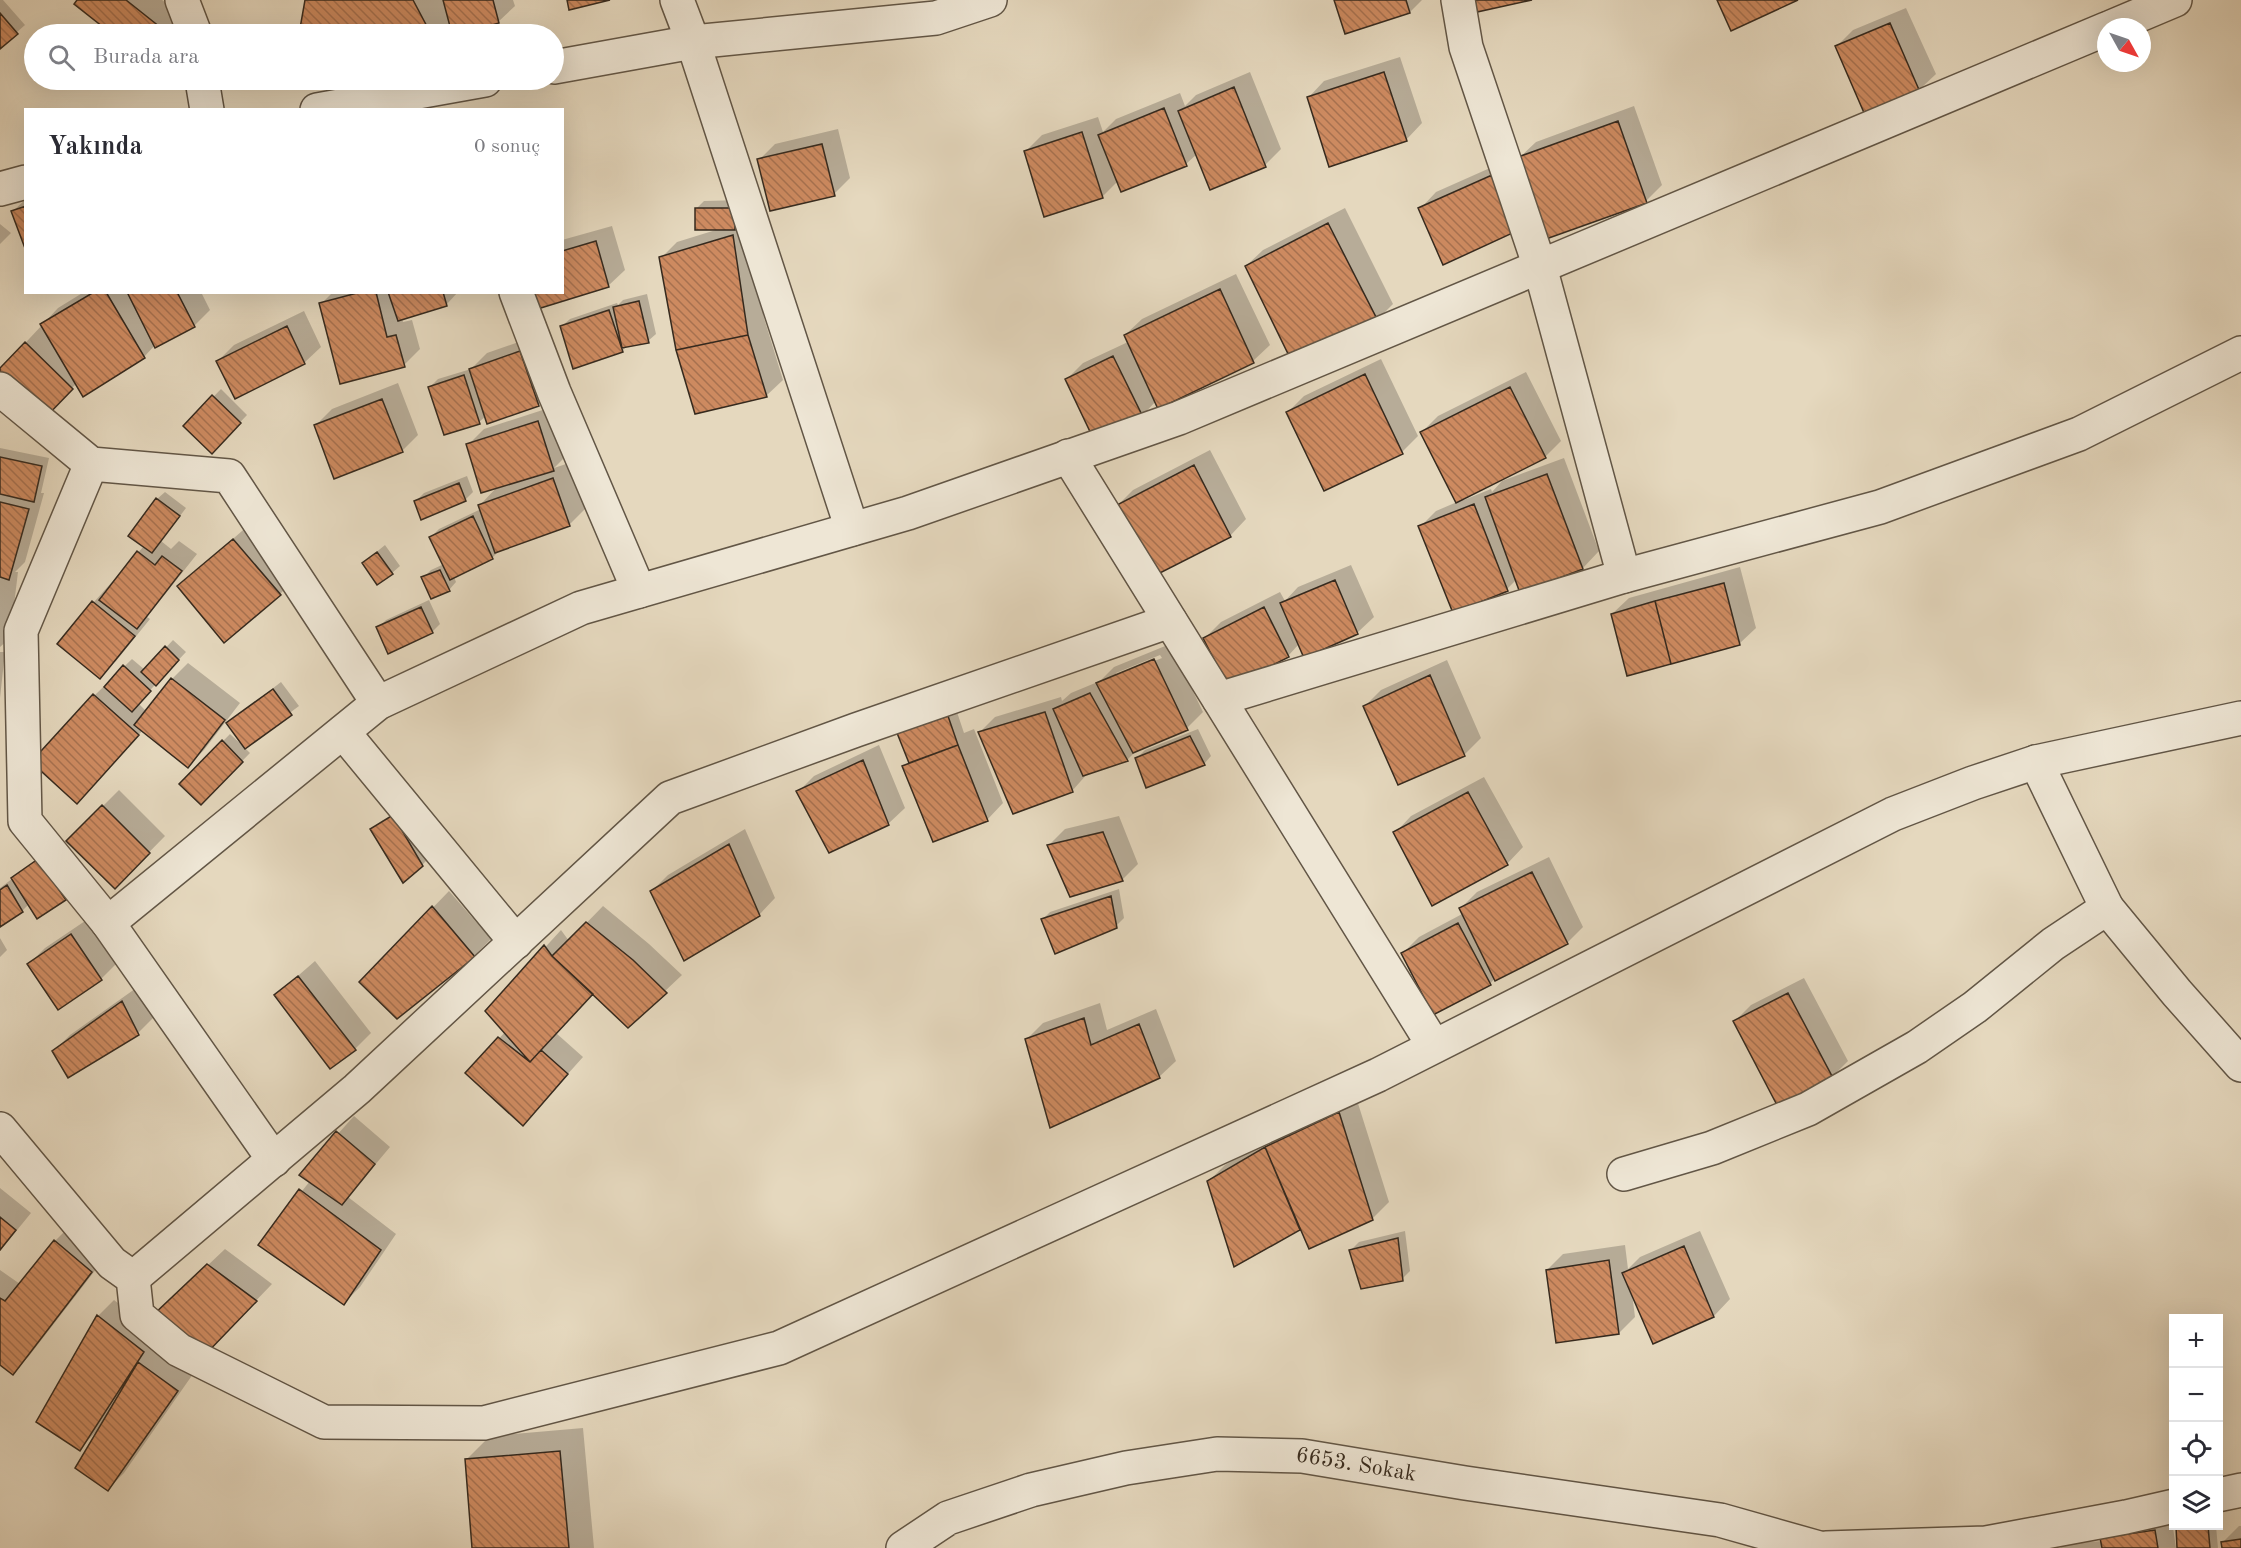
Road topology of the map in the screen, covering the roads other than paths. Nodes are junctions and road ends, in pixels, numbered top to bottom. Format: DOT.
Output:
graph roads {
  1 [pos="182,0"];
  2 [pos="677,0"];
  3 [pos="990,0"];
  4 [pos="1458,0"];
  5 [pos="2175,0"];
  6 [pos="2132,18"];
  7 [pos="191,24"];
  8 [pos="2097,33"];
  9 [pos="693,42"];
  10 [pos="564,65"];
  11 [pos="204,90"];
  12 [pos="472,91"];
  13 [pos="207,108"];
  14 [pos="332,108"];
  15 [pos="1540,267"];
  16 [pos="517,294"];
  17 [pos="2241,353"];
  18 [pos="0,389"];
  19 [pos="1068,456"];
  20 [pos="91,464"];
  21 [pos="852,529"];
  22 [pos="1624,576"];
  23 [pos="639,591"];
  24 [pos="1170,621"];
  25 [pos="1219,699"];
  26 [pos="378,703"];
  27 [pos="2241,718"];
  28 [pos="343,732"];
  29 [pos="2036,762"];
  30 [pos="2107,908"];
  31 [pos="108,923"];
  32 [pos="516,942"];
  33 [pos="1434,1046"];
  34 [pos="2241,1065"];
  35 [pos="0,1129"];
  36 [pos="274,1160"];
  37 [pos="1624,1174"];
  38 [pos="134,1278"];
  39 [pos="2241,1490"];
  40 [pos="2223,1494"];
  41 [pos="2169,1507"];
  42 [pos="903,1548"];
  43 [pos="1819,1548"];
  44 [pos="1826,1548"];
  1 -- 7 [label="street"];
  2 -- 9 [label="street"];
  3 -- 9 [label="street"];
  4 -- 15 [label="street"];
  5 -- 6 [label="street"];
  8 -- 15 [label="street"];
  9 -- 10 [label="street"];
  9 -- 21 [label="street"];
  11 -- 13 [label="street"];
  12 -- 14 [label="street"];
  15 -- 19 [label="street"];
  15 -- 22 [label="street"];
  16 -- 23 [label="street"];
  17 -- 22 [label="street"];
  18 -- 20 [label="street"];
  19 -- 21 [label="street"];
  19 -- 24 [label="street"];
  20 -- 26 [label="street"];
  20 -- 31 [label="street"];
  21 -- 23 [label="street"];
  22 -- 25 [label="street"];
  23 -- 26 [label="street"];
  24 -- 25 [label="street"];
  24 -- 32 [label="street"];
  25 -- 33 [label="street"];
  26 -- 28 [label="street"];
  27 -- 29 [label="street"];
  28 -- 31 [label="street"];
  28 -- 32 [label="street"];
  29 -- 30 [label="street"];
  29 -- 33 [label="street"];
  30 -- 34 [label="street"];
  30 -- 37 [label="street"];
  31 -- 36 [label="street"];
  32 -- 36 [label="street"];
  33 -- 38 [label="street"];
  35 -- 38 [label="street"];
  36 -- 38 [label="street"];
  39 -- 40 [label="street"];
  41 -- 44 [label="street"];
  42 -- 43 [label="street, 6653. Sokak"];
}
